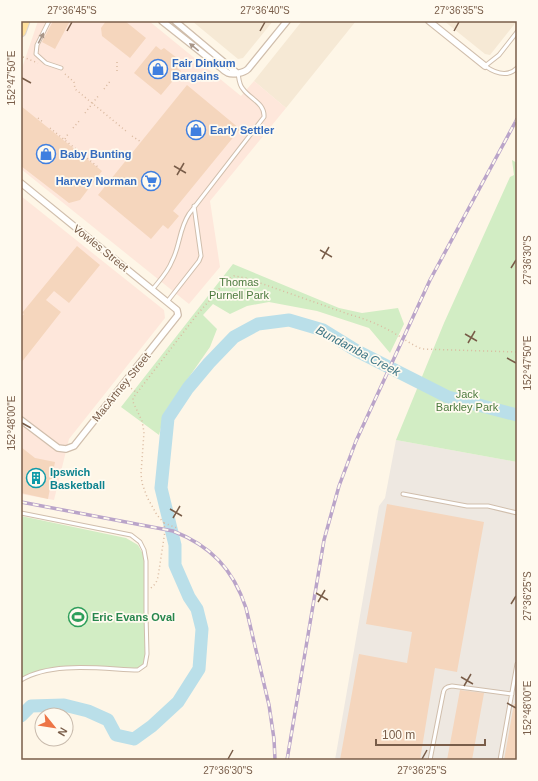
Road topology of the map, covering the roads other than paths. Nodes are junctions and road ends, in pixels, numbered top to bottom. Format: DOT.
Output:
graph roads {
  1 [pos="25,21"];
  2 [pos="49,21"];
  3 [pos="162,21"];
  4 [pos="175,21"];
  5 [pos="287,21"];
  6 [pos="429,21"];
  7 [pos="21,32"];
  8 [pos="517,32"];
  9 [pos="485,66"];
  10 [pos="61,68"];
  11 [pos="517,68"];
  12 [pos="238,73"];
  13 [pos="21,183"];
  14 [pos="194,206"];
  15 [pos="152,290"];
  16 [pos="167,302"];
  17 [pos="178,315"];
  18 [pos="21,420"];
  19 [pos="403,494"];
  20 [pos="21,513"];
  21 [pos="517,513"];
  22 [pos="517,664"];
  23 [pos="21,680"];
  24 [pos="512,694"];
  25 [pos="430,760"];
  26 [pos="500,760"];
  1 -- 7 [label="main road"];
  10 -- 2 [label="lane, one-way"];
  12 -- 3 [label="street, one-way"];
  4 -- 12 [label="street"];
  5 -- 12 [label="street"];
  6 -- 9 [label="street"];
  8 -- 9 [label="lane"];
  9 -- 11 [label="lane"];
  12 -- 14 [label="lane"];
  13 -- 15 [label="street, Vowles Street"];
  14 -- 15 [label="lane"];
  14 -- 16 [label="lane"];
  15 -- 16 [label="street, Vowles Street"];
  16 -- 17 [label="street, Vowles Street"];
  17 -- 18 [label="street, MacArtney Street"];
  19 -- 21 [label="lane"];
  20 -- 23 [label="lane"];
  22 -- 24 [label="lane"];
  24 -- 25 [label="lane"];
  24 -- 26 [label="lane"];
}
